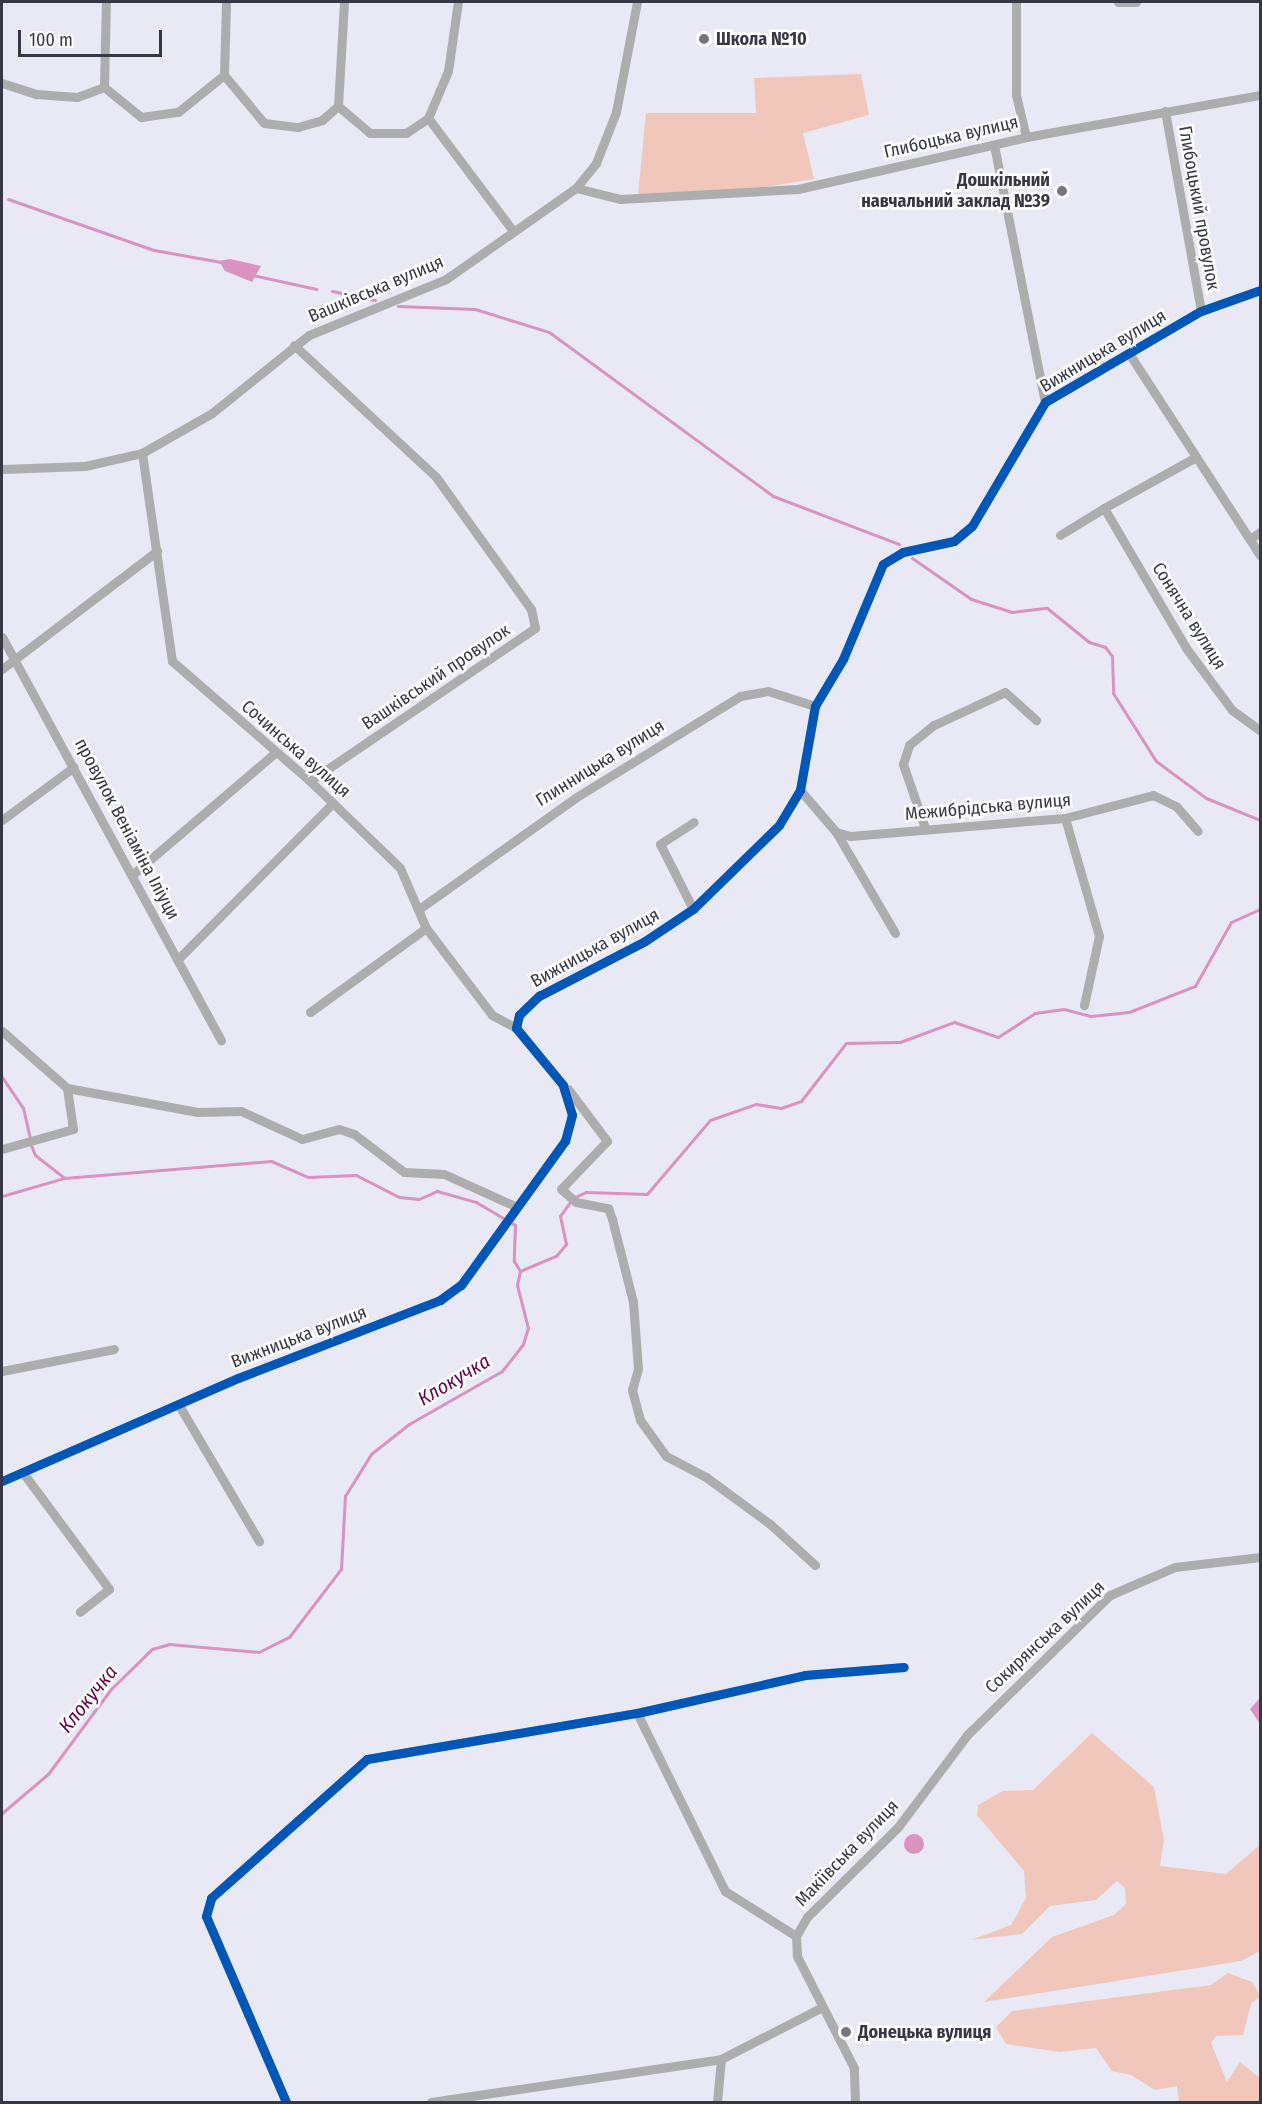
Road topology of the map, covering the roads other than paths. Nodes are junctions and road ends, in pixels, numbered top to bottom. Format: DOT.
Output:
graph roads {
  1 [pos="106,2"];
  2 [pos="226,2"];
  3 [pos="344,2"];
  4 [pos="458,2"];
  5 [pos="637,2"];
  6 [pos="1016,2"];
  7 [pos="1119,2"];
  8 [pos="1136,2"];
  9 [pos="224,75"];
  10 [pos="2,83"];
  11 [pos="104,87"];
  12 [pos="1260,95"];
  13 [pos="338,106"];
  14 [pos="1165,111"];
  15 [pos="428,118"];
  16 [pos="1026,136"];
  17 [pos="994,145"];
  18 [pos="576,188"];
  19 [pos="513,231"];
  20 [pos="1260,290"];
  21 [pos="1201,311"];
  22 [pos="294,345"];
  23 [pos="1130,355"];
  24 [pos="1045,402"];
  25 [pos="142,453"];
  26 [pos="1196,457"];
  27 [pos="2,469"];
  28 [pos="1104,508"];
  29 [pos="1260,532"];
  30 [pos="1060,535"];
  31 [pos="1250,539"];
  32 [pos="157,551"];
  33 [pos="1260,555"];
  34 [pos="2,636"];
  35 [pos="15,660"];
  36 [pos="2,669"];
  37 [pos="815,706"];
  38 [pos="1036,720"];
  39 [pos="1260,730"];
  40 [pos="276,752"];
  41 [pos="74,767"];
  42 [pos="310,781"];
  43 [pos="800,790"];
  44 [pos="333,803"];
  45 [pos="1065,818"];
  46 [pos="2,819"];
  47 [pos="694,822"];
  48 [pos="925,828"];
  49 [pos="1198,831"];
  50 [pos="836,832"];
  51 [pos="132,875"];
  52 [pos="419,909"];
  53 [pos="693,909"];
  54 [pos="426,927"];
  55 [pos="895,933"];
  56 [pos="178,959"];
  57 [pos="1084,1005"];
  58 [pos="310,1012"];
  59 [pos="516,1028"];
  60 [pos="2,1031"];
  61 [pos="221,1040"];
  62 [pos="563,1084"];
  63 [pos="67,1088"];
  64 [pos="2,1149"];
  65 [pos="513,1209"];
  66 [pos="114,1349"];
  67 [pos="2,1371"];
  68 [pos="180,1407"];
  69 [pos="24,1474"];
  70 [pos="2,1481"];
  71 [pos="259,1541"];
  72 [pos="1260,1557"];
  73 [pos="814,1565"];
  74 [pos="80,1612"];
  75 [pos="904,1667"];
  76 [pos="637,1713"];
  77 [pos="967,1735"];
  78 [pos="796,1936"];
  79 [pos="822,2007"];
  80 [pos="721,2060"];
  81 [pos="286,2103"];
  82 [pos="431,2103"];
  83 [pos="717,2103"];
  84 [pos="855,2103"];
  1 -- 11 [label="street"];
  2 -- 9 [label="street"];
  3 -- 13 [label="street"];
  4 -- 15 [label="street"];
  5 -- 18 [label="street, Вашківська вулиця"];
  6 -- 16 [label="street"];
  7 -- 8 [label="street"];
  9 -- 11 [label="street"];
  9 -- 13 [label="street"];
  10 -- 11 [label="street"];
  12 -- 14 [label="street, Глибоцька вулиця"];
  13 -- 15 [label="street"];
  14 -- 16 [label="street, Глибоцька вулиця"];
  14 -- 21 [label="street, Глибоцький провулок"];
  15 -- 19 [label="street"];
  16 -- 17 [label="street, Глибоцька вулиця"];
  17 -- 18 [label="street, Глибоцька вулиця"];
  17 -- 24 [label="street"];
  18 -- 19 [label="street, Вашківська вулиця"];
  19 -- 22 [label="street, Вашківська вулиця"];
  20 -- 21 [label="street, Вижницька вулиця"];
  21 -- 23 [label="street, Вижницька вулиця"];
  22 -- 25 [label="street, Вашківська вулиця"];
  22 -- 42 [label="street, Вашківський провулок"];
  23 -- 24 [label="street, Вижницька вулиця"];
  23 -- 26 [label="street"];
  24 -- 37 [label="street, Вижницька вулиця"];
  25 -- 27 [label="street, Вашківська вулиця"];
  25 -- 32 [label="street, Сочинська вулиця"];
  26 -- 28 [label="street"];
  26 -- 31 [label="street"];
  28 -- 30 [label="street"];
  28 -- 39 [label="street, Сонячна вулиця"];
  29 -- 31 [label="street"];
  31 -- 33 [label="street"];
  32 -- 35 [label="street"];
  32 -- 40 [label="street, Сочинська вулиця"];
  34 -- 35 [label="street, провулок Веніаміна Іліуци"];
  35 -- 36 [label="street"];
  35 -- 41 [label="street, провулок Веніаміна Іліуци"];
  37 -- 43 [label="street, Вижницька вулиця"];
  37 -- 52 [label="street, Глинницька вулиця"];
  38 -- 48 [label="street"];
  40 -- 42 [label="street, Сочинська вулиця"];
  40 -- 51 [label="street"];
  41 -- 46 [label="street"];
  41 -- 51 [label="street, провулок Веніаміна Іліуци"];
  42 -- 44 [label="street, Сочинська вулиця"];
  43 -- 50 [label="street"];
  43 -- 53 [label="street, Вижницька вулиця"];
  44 -- 52 [label="street, Сочинська вулиця"];
  44 -- 56 [label="street"];
  45 -- 48 [label="street, Межибрідська вулиця"];
  45 -- 49 [label="street, Межибрідська вулиця"];
  45 -- 57 [label="street"];
  47 -- 53 [label="street"];
  48 -- 50 [label="street, Межибрідська вулиця"];
  50 -- 55 [label="street"];
  51 -- 56 [label="street, провулок Веніаміна Іліуци"];
  52 -- 54 [label="street, Сочинська вулиця"];
  53 -- 59 [label="street, Вижницька вулиця"];
  54 -- 58 [label="street"];
  54 -- 59 [label="street, Сочинська вулиця"];
  56 -- 61 [label="street, провулок Веніаміна Іліуци"];
  59 -- 62 [label="street, Вижницька вулиця"];
  60 -- 63 [label="street"];
  62 -- 65 [label="street, Вижницька вулиця"];
  62 -- 73 [label="street"];
  63 -- 64 [label="street"];
  63 -- 65 [label="street"];
  65 -- 68 [label="street, Вижницька вулиця"];
  66 -- 67 [label="street"];
  68 -- 69 [label="street, Вижницька вулиця"];
  68 -- 71 [label="street"];
  69 -- 70 [label="street, Вижницька вулиця"];
  69 -- 74 [label="street"];
  72 -- 77 [label="street, Сокирянська вулиця"];
  75 -- 76 [label="street"];
  76 -- 78 [label="street"];
  76 -- 81 [label="street"];
  77 -- 78 [label="street, Макіївська вулиця"];
  78 -- 79 [label="street"];
  79 -- 80 [label="street"];
  79 -- 84 [label="street"];
  80 -- 82 [label="street"];
  80 -- 83 [label="street"];
}
